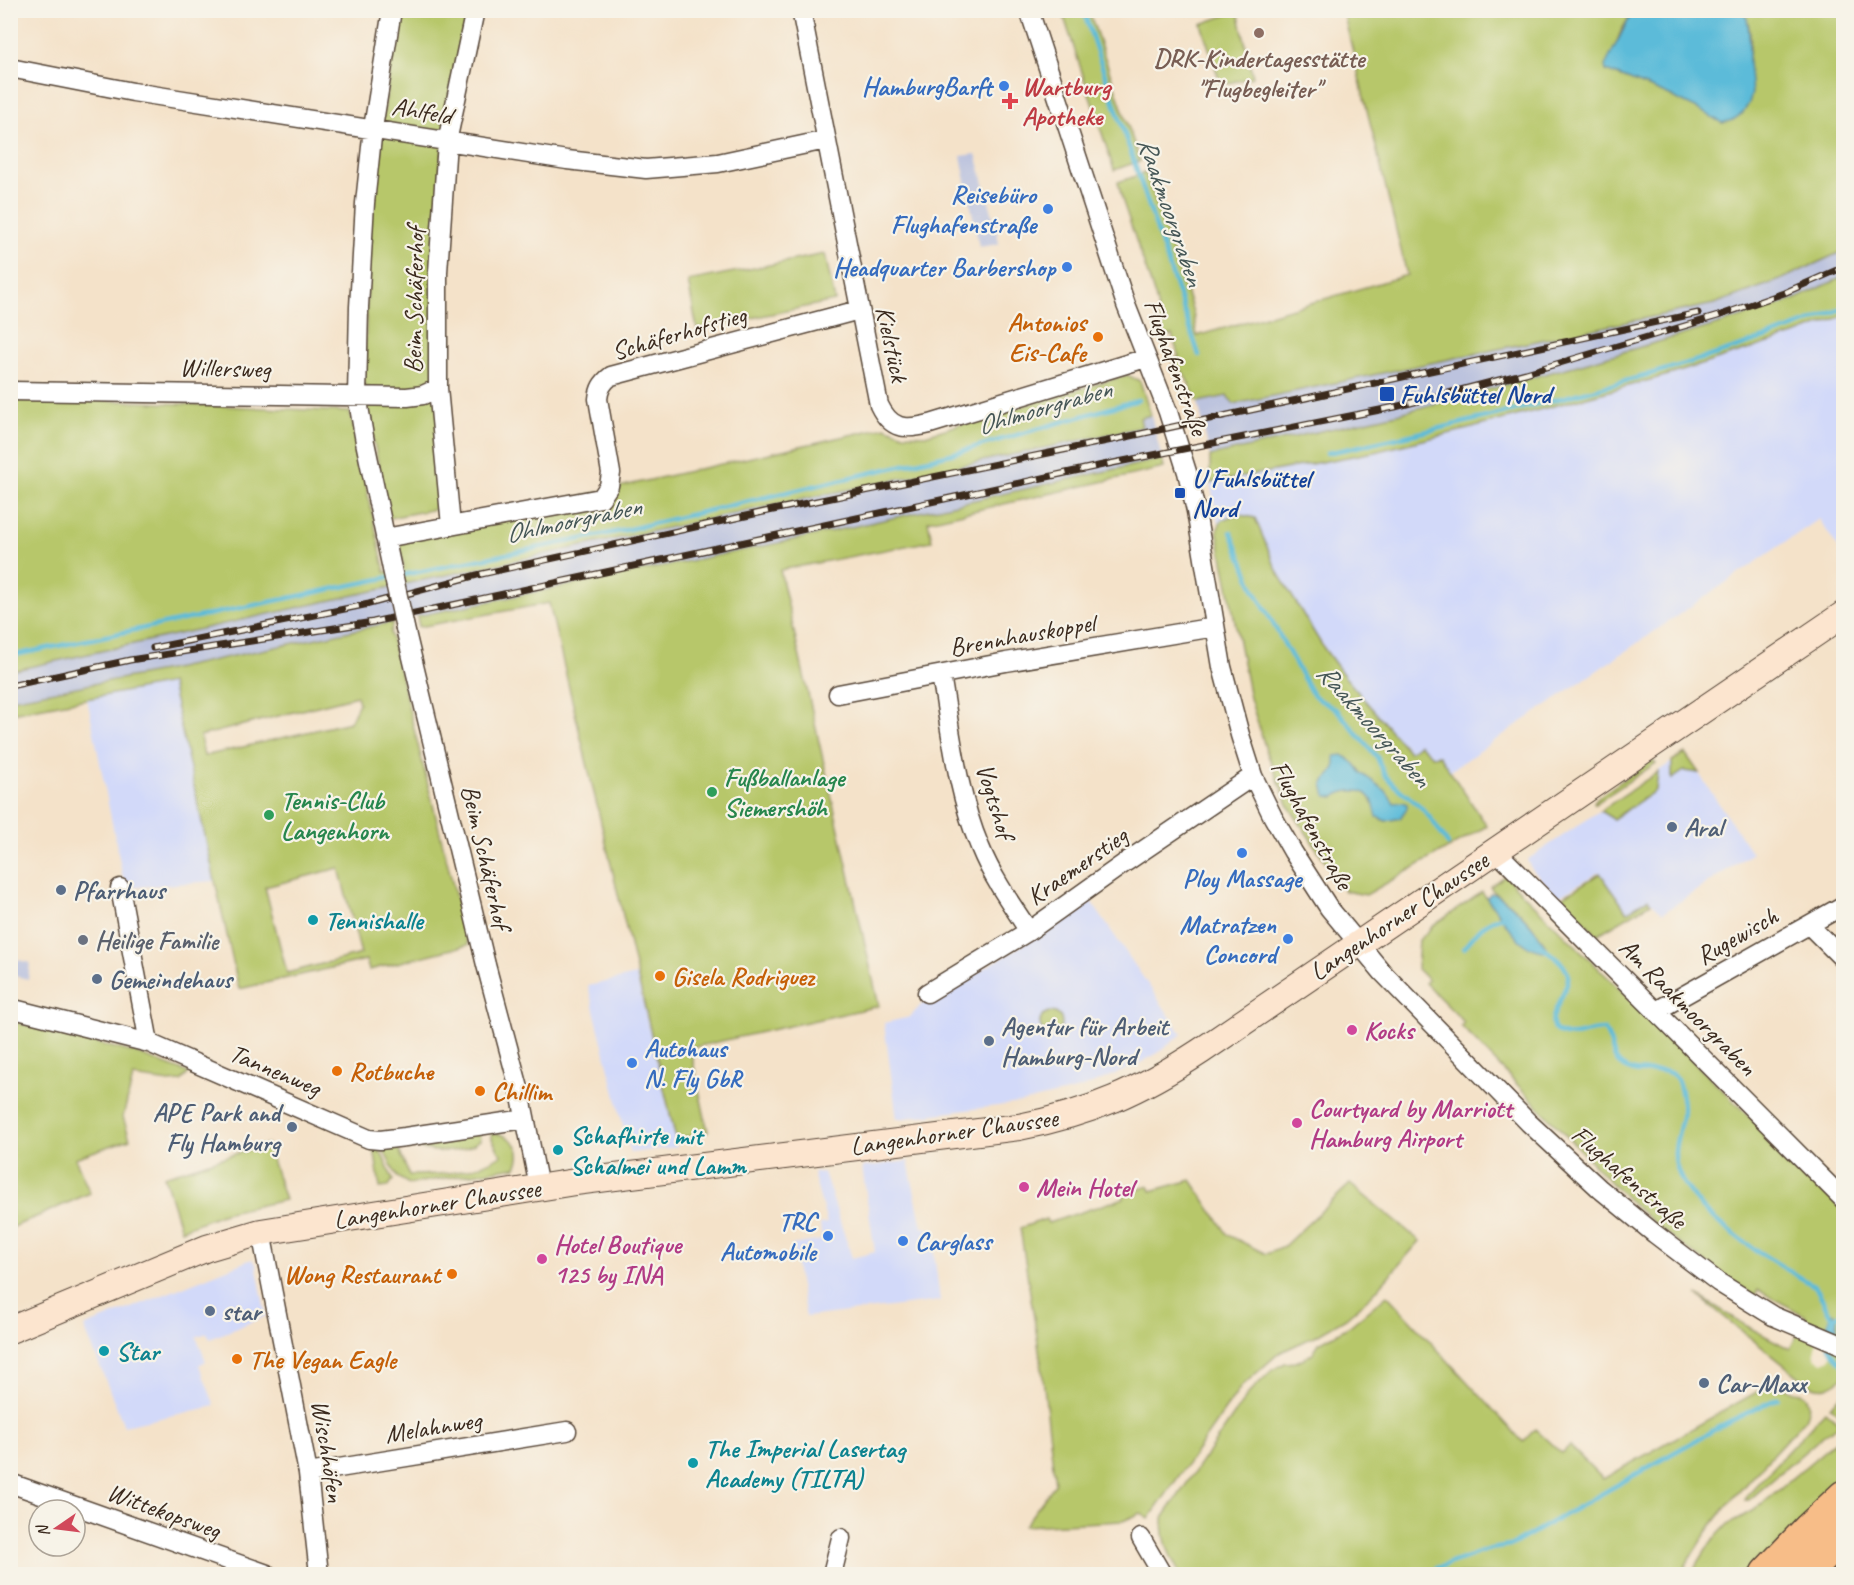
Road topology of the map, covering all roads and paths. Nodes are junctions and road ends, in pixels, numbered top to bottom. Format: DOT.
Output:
graph roads {
  1 [pos="392,10"];
  2 [pos="475,10"];
  3 [pos="801,10"];
  4 [pos="1029,10"];
  5 [pos="10,68"];
  6 [pos="373,128"];
  7 [pos="826,140"];
  8 [pos="447,142"];
  9 [pos="859,310"];
  10 [pos="1146,358"];
  11 [pos="438,388"];
  12 [pos="10,391"];
  13 [pos="357,395"];
  14 [pos="451,525"];
  15 [pos="385,538"];
  16 [pos="1844,614"];
  17 [pos="1215,627"];
  18 [pos="940,675"];
  19 [pos="838,694"];
  20 [pos="1253,776"];
  21 [pos="1496,851"];
  22 [pos="120,888"];
  23 [pos="1844,905"];
  24 [pos="1809,925"];
  25 [pos="1029,931"];
  26 [pos="1358,944"];
  27 [pos="1844,960"];
  28 [pos="927,993"];
  29 [pos="10,1008"];
  30 [pos="1656,1011"];
  31 [pos="149,1043"];
  32 [pos="525,1119"];
  33 [pos="539,1187"];
  34 [pos="1844,1200"];
  35 [pos="261,1232"];
  36 [pos="10,1330"];
  37 [pos="1844,1346"];
  38 [pos="567,1431"];
  39 [pos="308,1473"];
  40 [pos="10,1483"];
  41 [pos="1844,1497"];
  42 [pos="1844,1534"];
  43 [pos="841,1538"];
  44 [pos="1142,1538"];
  45 [pos="316,1574"];
  46 [pos="267,1575"];
  47 [pos="832,1575"];
  48 [pos="1162,1575"];
  49 [pos="1767,1575"];
  50 [pos="1805,1575"];
  1 -- 6 [label="street, Beim Schäferhof"];
  2 -- 8 [label="street, Beim Schäferhof"];
  3 -- 7 [label="street, Kielstück"];
  4 -- 10 [label="street, Flughafenstraße"];
  5 -- 6 [label="street, Ahlfeld"];
  6 -- 8 [label="street, Ahlfeld"];
  6 -- 13 [label="street, Beim Schäferhof"];
  7 -- 8 [label="street, Ahlfeld"];
  7 -- 9 [label="street, Kielstück"];
  8 -- 11 [label="street, Beim Schäferhof"];
  9 -- 10 [label="street, Kielstück"];
  9 -- 14 [label="street, Schäferhofstieg"];
  10 -- 17 [label="street, Flughafenstraße"];
  11 -- 13 [label="street, Willersweg"];
  11 -- 14 [label="street, Beim Schäferhof"];
  12 -- 13 [label="street, Willersweg"];
  13 -- 15 [label="street, Beim Schäferhof"];
  14 -- 15 [label="street"];
  15 -- 32 [label="street, Beim Schäferhof, bridge"];
  16 -- 21 [label="main road, Langenhorner Chaussee"];
  17 -- 18 [label="street, Brennhauskoppel"];
  17 -- 20 [label="street, Flughafenstraße"];
  18 -- 19 [label="street, Brennhauskoppel"];
  18 -- 25 [label="street, Vogtshof"];
  20 -- 25 [label="street, Kraemerstieg"];
  20 -- 26 [label="street, Flughafenstraße"];
  21 -- 26 [label="main road, Langenhorner Chaussee"];
  21 -- 30 [label="street, Am Raakmoorgraben"];
  22 -- 31 [label="street"];
  23 -- 24 [label="street, Rugewisch"];
  24 -- 27 [label="street"];
  24 -- 30 [label="street, Rugewisch"];
  25 -- 28 [label="street, Kraemerstieg"];
  26 -- 33 [label="main road, Langenhorner Chaussee"];
  26 -- 37 [label="street, Flughafenstraße"];
  29 -- 31 [label="street, Tannenweg"];
  30 -- 34 [label="street, Am Raakmoorgraben"];
  31 -- 32 [label="street, Tannenweg"];
  32 -- 33 [label="street, Beim Schäferhof"];
  33 -- 35 [label="main road, Langenhorner Chaussee"];
  35 -- 36 [label="main road, Langenhorner Chaussee"];
  35 -- 39 [label="street, Wischhöfen"];
  38 -- 39 [label="street, Melahnweg"];
  39 -- 45 [label="street, Wischhöfen"];
  40 -- 46 [label="street, Wittekopsweg"];
  41 -- 49 [label="highway"];
  42 -- 50 [label="highway"];
  43 -- 47 [label="street"];
  44 -- 48 [label="street"];
}
